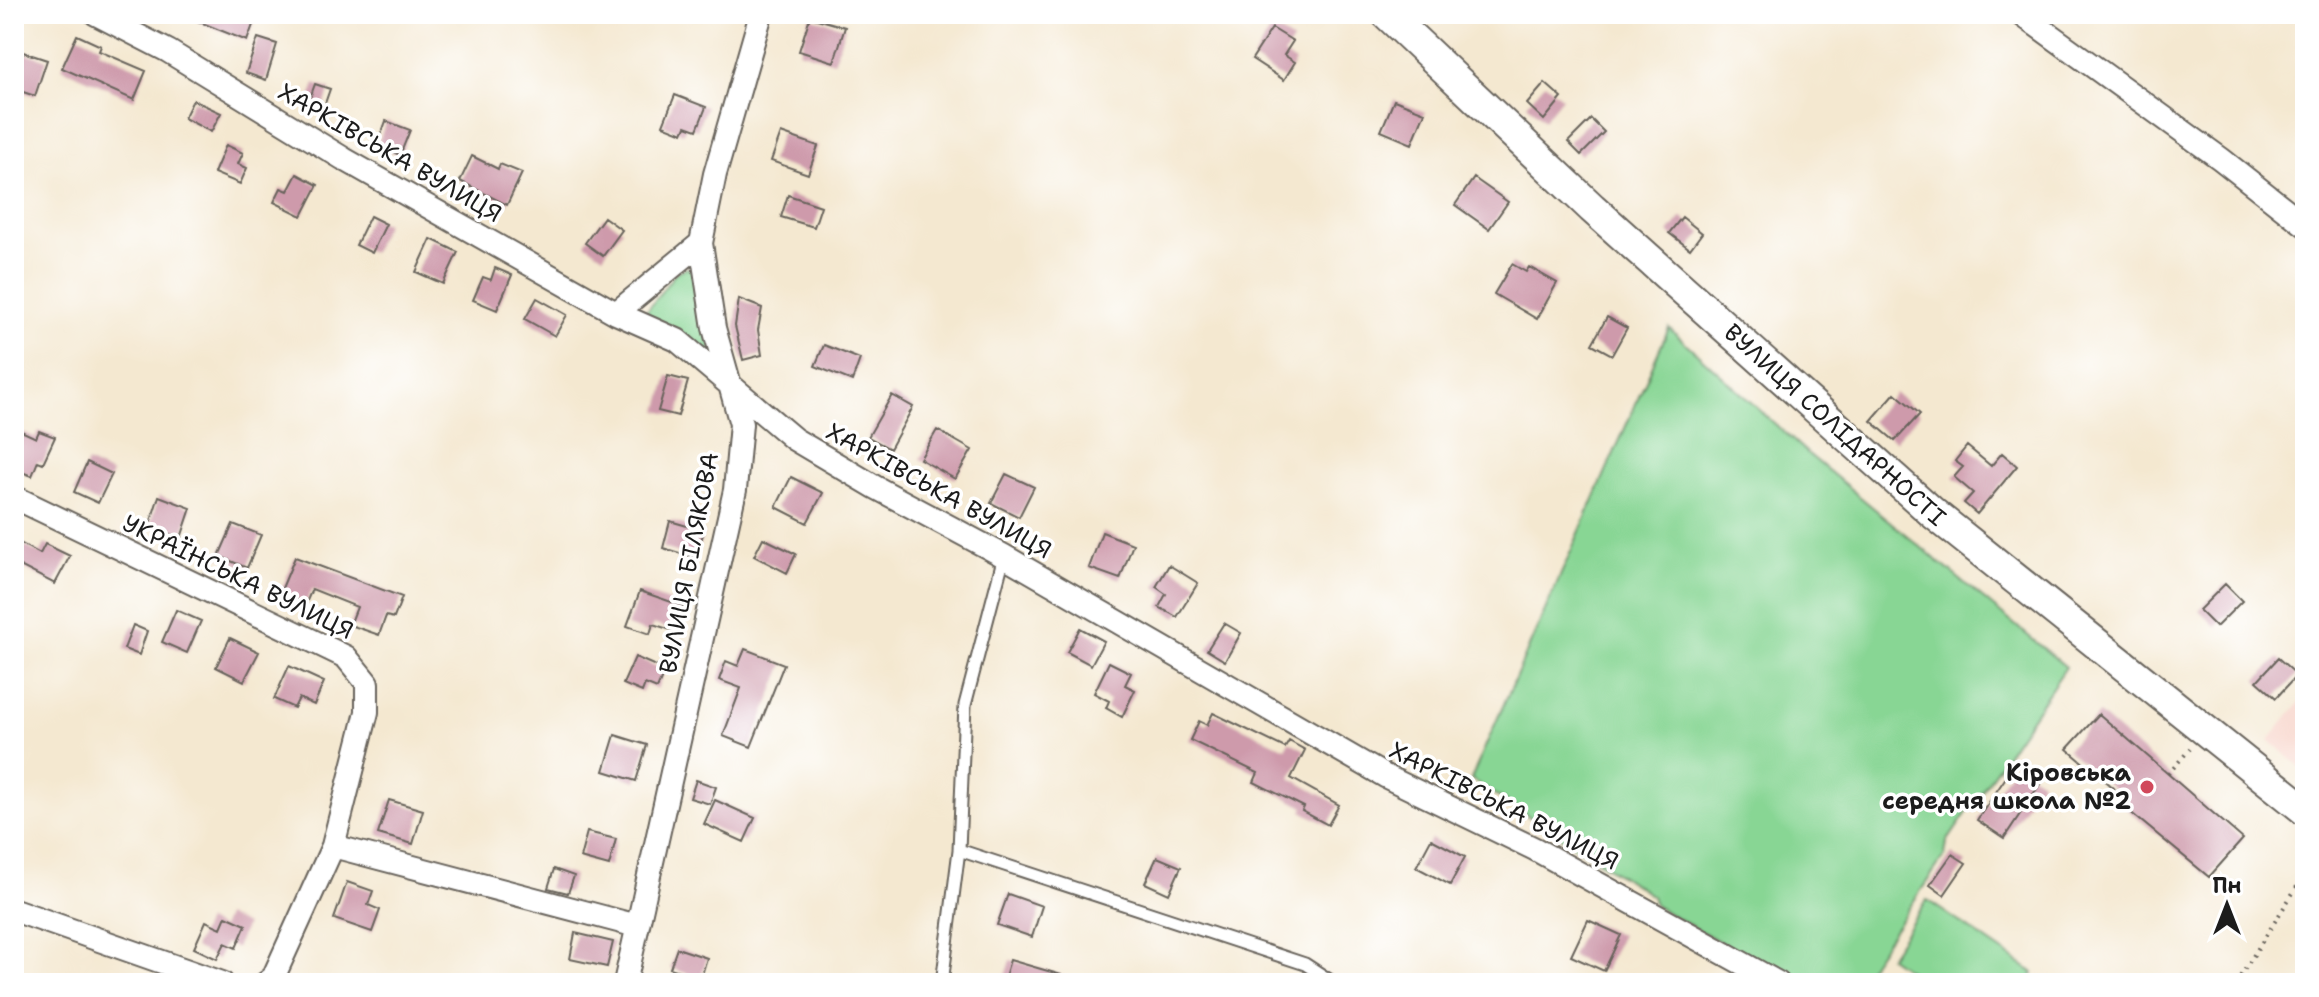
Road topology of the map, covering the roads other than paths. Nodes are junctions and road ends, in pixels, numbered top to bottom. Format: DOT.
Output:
graph roads {
  1 [pos="96,14"];
  2 [pos="761,14"];
  3 [pos="1387,14"];
  4 [pos="2021,14"];
  5 [pos="2305,225"];
  6 [pos="701,243"];
  7 [pos="616,313"];
  8 [pos="728,381"];
  9 [pos="14,497"];
  10 [pos="1004,556"];
  11 [pos="2305,810"];
  12 [pos="333,846"];
  13 [pos="959,850"];
  14 [pos="14,910"];
  15 [pos="637,926"];
  16 [pos="222,983"];
  17 [pos="266,983"];
  18 [pos="625,983"];
  19 [pos="942,983"];
  20 [pos="1334,983"];
  21 [pos="1778,983"];
  1 -- 7 [label="street, ХАРКІВСЬКА ВУЛИЦЯ"];
  2 -- 6 [label="street, ВУЛИЦЯ БІЛЯКОВА"];
  3 -- 11 [label="main road, ВУЛИЦЯ СОЛІДАРНОСТІ"];
  4 -- 5 [label="street"];
  6 -- 7 [label="street"];
  6 -- 8 [label="street, ВУЛИЦЯ БІЛЯКОВА"];
  7 -- 8 [label="street, ХАРКІВСЬКА ВУЛИЦЯ"];
  8 -- 10 [label="street, ХАРКІВСЬКА ВУЛИЦЯ"];
  8 -- 15 [label="street, ВУЛИЦЯ БІЛЯКОВА"];
  9 -- 12 [label="street, УКРАЇНСЬКА ВУЛИЦЯ"];
  10 -- 13 [label="lane"];
  10 -- 21 [label="street, ХАРКІВСЬКА ВУЛИЦЯ"];
  12 -- 15 [label="street"];
  12 -- 17 [label="street, УКРАЇНСЬКА ВУЛИЦЯ"];
  13 -- 19 [label="lane"];
  13 -- 20 [label="lane"];
  14 -- 16 [label="street"];
  15 -- 18 [label="street, ВУЛИЦЯ БІЛЯКОВА"];
}
